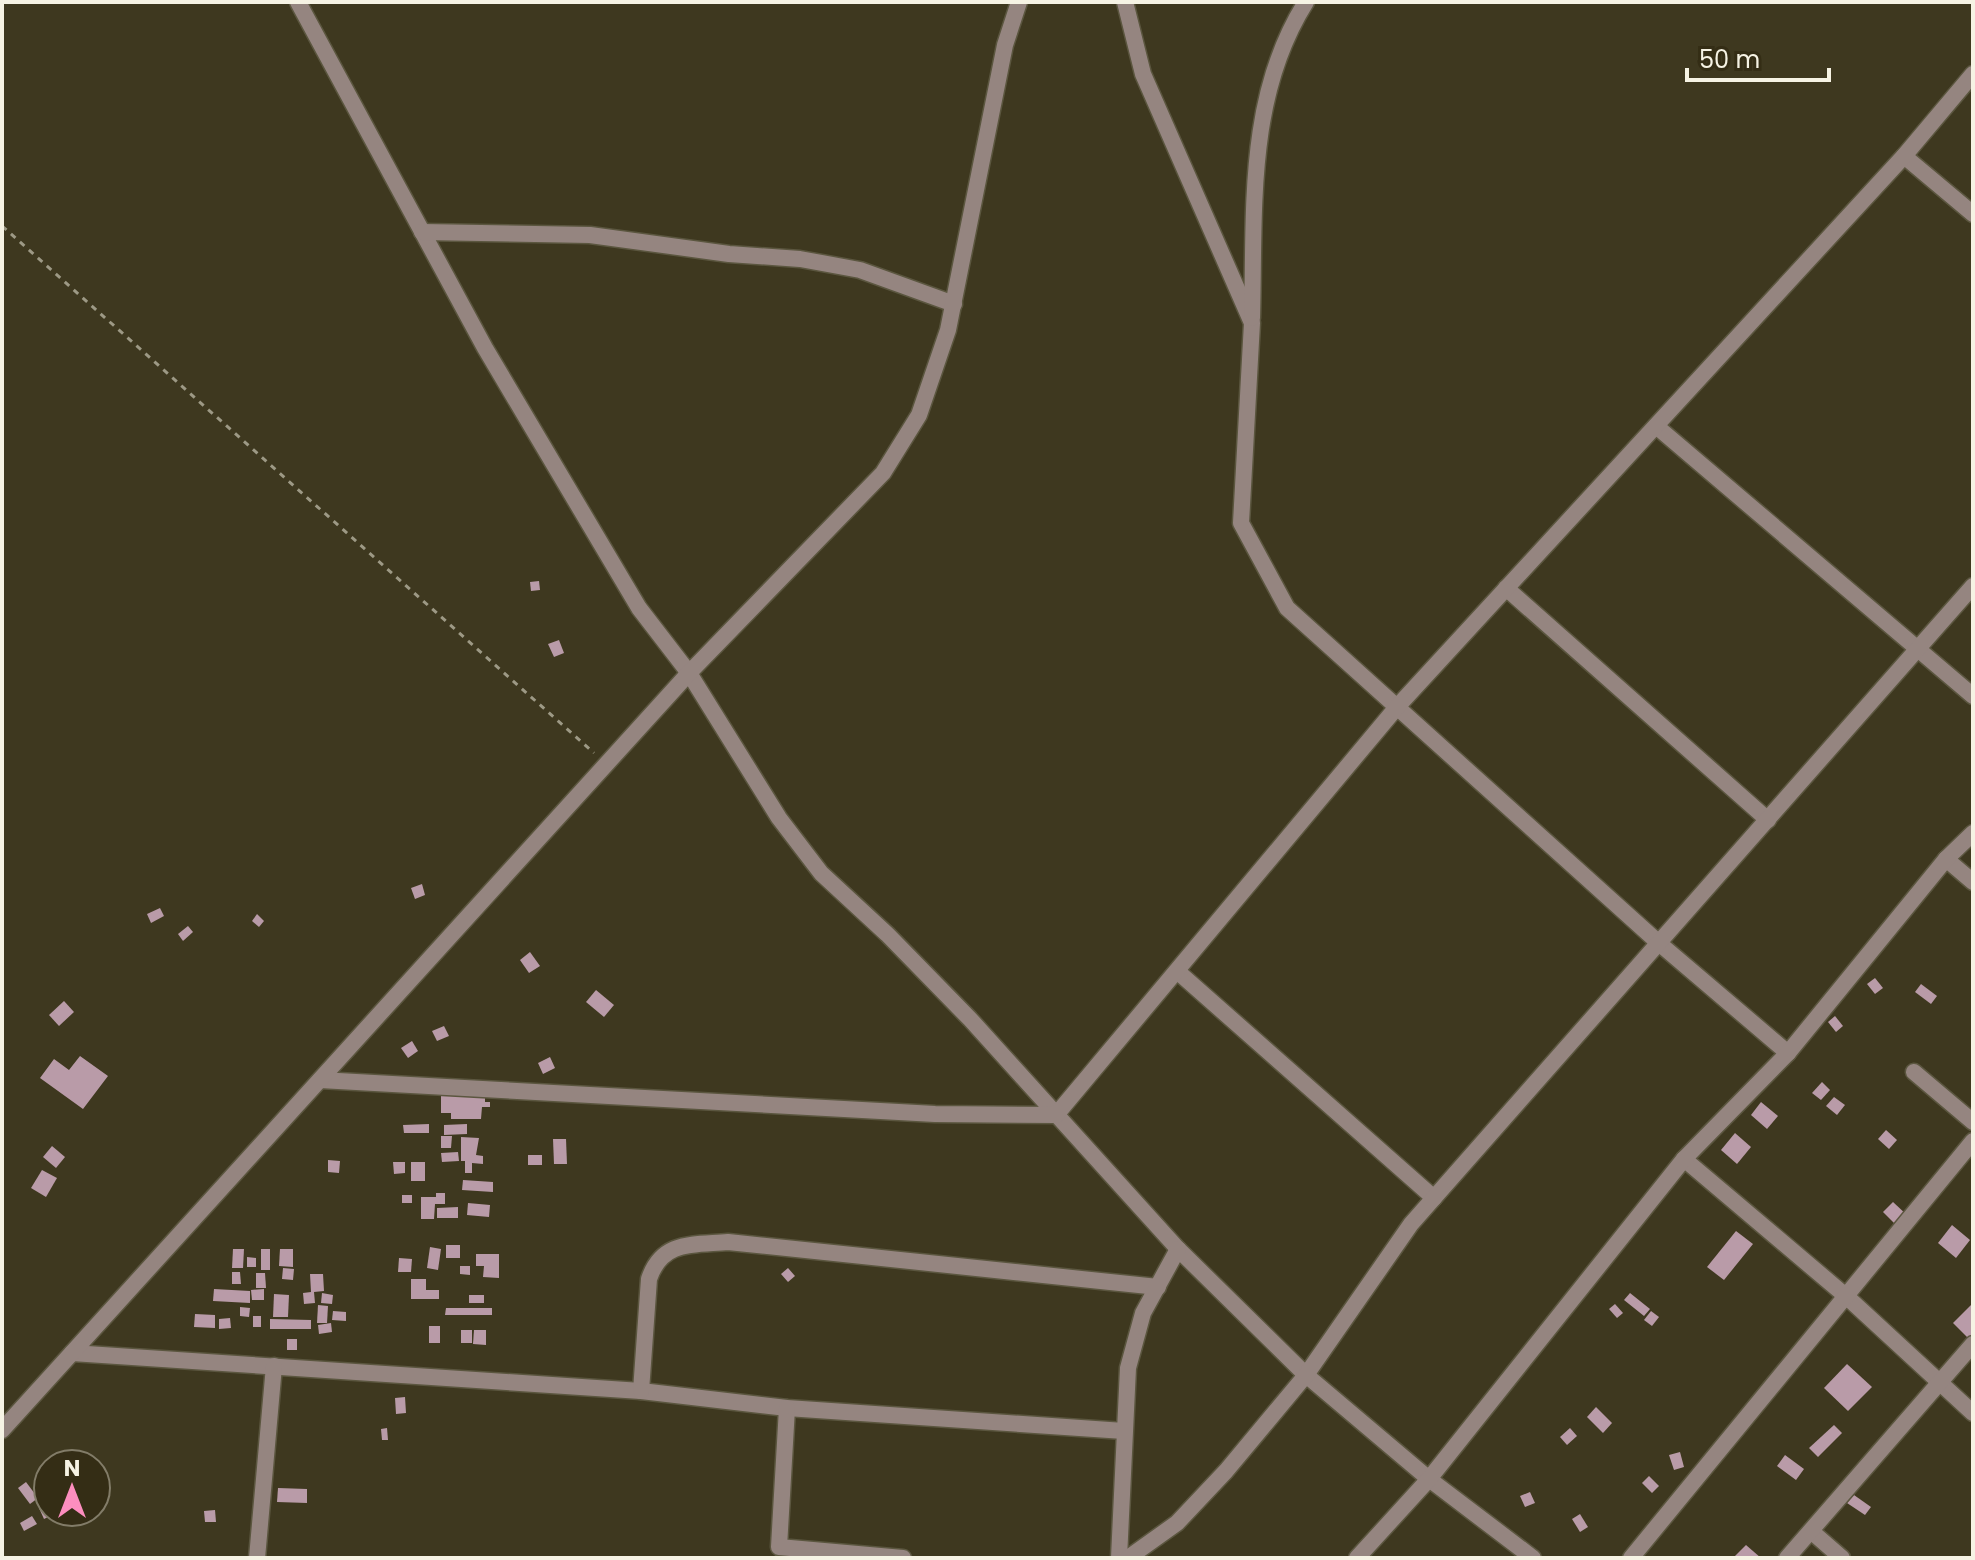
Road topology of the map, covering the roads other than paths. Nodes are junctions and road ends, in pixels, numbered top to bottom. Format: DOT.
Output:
graph roads {
  1 [pos="298,2"];
  2 [pos="1019,2"];
  3 [pos="1125,2"];
  4 [pos="1306,2"];
  5 [pos="1973,74"];
  6 [pos="1904,156"];
  7 [pos="1973,214"];
  8 [pos="422,232"];
  9 [pos="954,304"];
  10 [pos="1252,323"];
  11 [pos="1656,426"];
  12 [pos="1973,586"];
  13 [pos="1506,588"];
  14 [pos="1918,649"];
  15 [pos="689,673"];
  16 [pos="1973,696"];
  17 [pos="1397,707"];
  18 [pos="1768,820"];
  19 [pos="1973,833"];
  20 [pos="1946,859"];
  21 [pos="1973,882"];
  22 [pos="1660,944"];
  23 [pos="1177,971"];
  24 [pos="1788,1053"];
  25 [pos="1914,1072"];
  26 [pos="320,1080"];
  27 [pos="1056,1115"];
  28 [pos="1973,1122"];
  29 [pos="1973,1141"];
  30 [pos="1684,1159"];
  31 [pos="1434,1198"];
  32 [pos="1178,1249"];
  33 [pos="1158,1287"];
  34 [pos="1847,1297"];
  35 [pos="1973,1344"];
  36 [pos="72,1353"];
  37 [pos="274,1366"];
  38 [pos="1306,1375"];
  39 [pos="1940,1384"];
  40 [pos="641,1391"];
  41 [pos="787,1408"];
  42 [pos="1973,1413"];
  43 [pos="2,1430"];
  44 [pos="1124,1431"];
  45 [pos="1429,1479"];
  46 [pos="1811,1531"];
  47 [pos="778,1553"];
  48 [pos="257,1558"];
  49 [pos="903,1558"];
  50 [pos="1119,1558"];
  51 [pos="1128,1558"];
  52 [pos="1357,1558"];
  53 [pos="1533,1558"];
  54 [pos="1631,1558"];
  55 [pos="1787,1558"];
  56 [pos="1842,1558"];
  1 -- 8 [label="street"];
  2 -- 9 [label="street"];
  3 -- 10 [label="street"];
  4 -- 10 [label="street"];
  5 -- 6 [label="street"];
  6 -- 7 [label="street"];
  6 -- 11 [label="street"];
  8 -- 9 [label="street"];
  8 -- 15 [label="street"];
  9 -- 15 [label="street"];
  10 -- 17 [label="street"];
  11 -- 13 [label="street"];
  11 -- 14 [label="street"];
  12 -- 14 [label="street"];
  13 -- 17 [label="street"];
  13 -- 18 [label="street"];
  14 -- 16 [label="street"];
  14 -- 18 [label="street"];
  15 -- 26 [label="street"];
  15 -- 27 [label="street"];
  17 -- 22 [label="street"];
  17 -- 23 [label="street"];
  18 -- 22 [label="street"];
  19 -- 20 [label="street"];
  20 -- 21 [label="street"];
  20 -- 24 [label="street"];
  22 -- 24 [label="street"];
  22 -- 31 [label="street"];
  23 -- 27 [label="street"];
  23 -- 31 [label="street"];
  24 -- 30 [label="street"];
  25 -- 28 [label="street"];
  26 -- 27 [label="street"];
  26 -- 36 [label="street"];
  27 -- 32 [label="street"];
  29 -- 34 [label="street"];
  30 -- 34 [label="street"];
  30 -- 45 [label="street"];
  31 -- 38 [label="street"];
  32 -- 33 [label="street"];
  32 -- 38 [label="street"];
  33 -- 40 [label="street"];
  33 -- 44 [label="street"];
  34 -- 39 [label="street"];
  34 -- 54 [label="street"];
  35 -- 39 [label="street"];
  36 -- 37 [label="street"];
  36 -- 43 [label="street"];
  37 -- 40 [label="street"];
  37 -- 48 [label="street"];
  38 -- 45 [label="street"];
  38 -- 51 [label="street"];
  39 -- 42 [label="street"];
  39 -- 46 [label="street"];
  40 -- 41 [label="street"];
  41 -- 44 [label="street"];
  41 -- 47 [label="street"];
  44 -- 50 [label="street"];
  45 -- 52 [label="street"];
  45 -- 53 [label="street"];
  46 -- 55 [label="street"];
  46 -- 56 [label="street"];
  47 -- 49 [label="street"];
}
